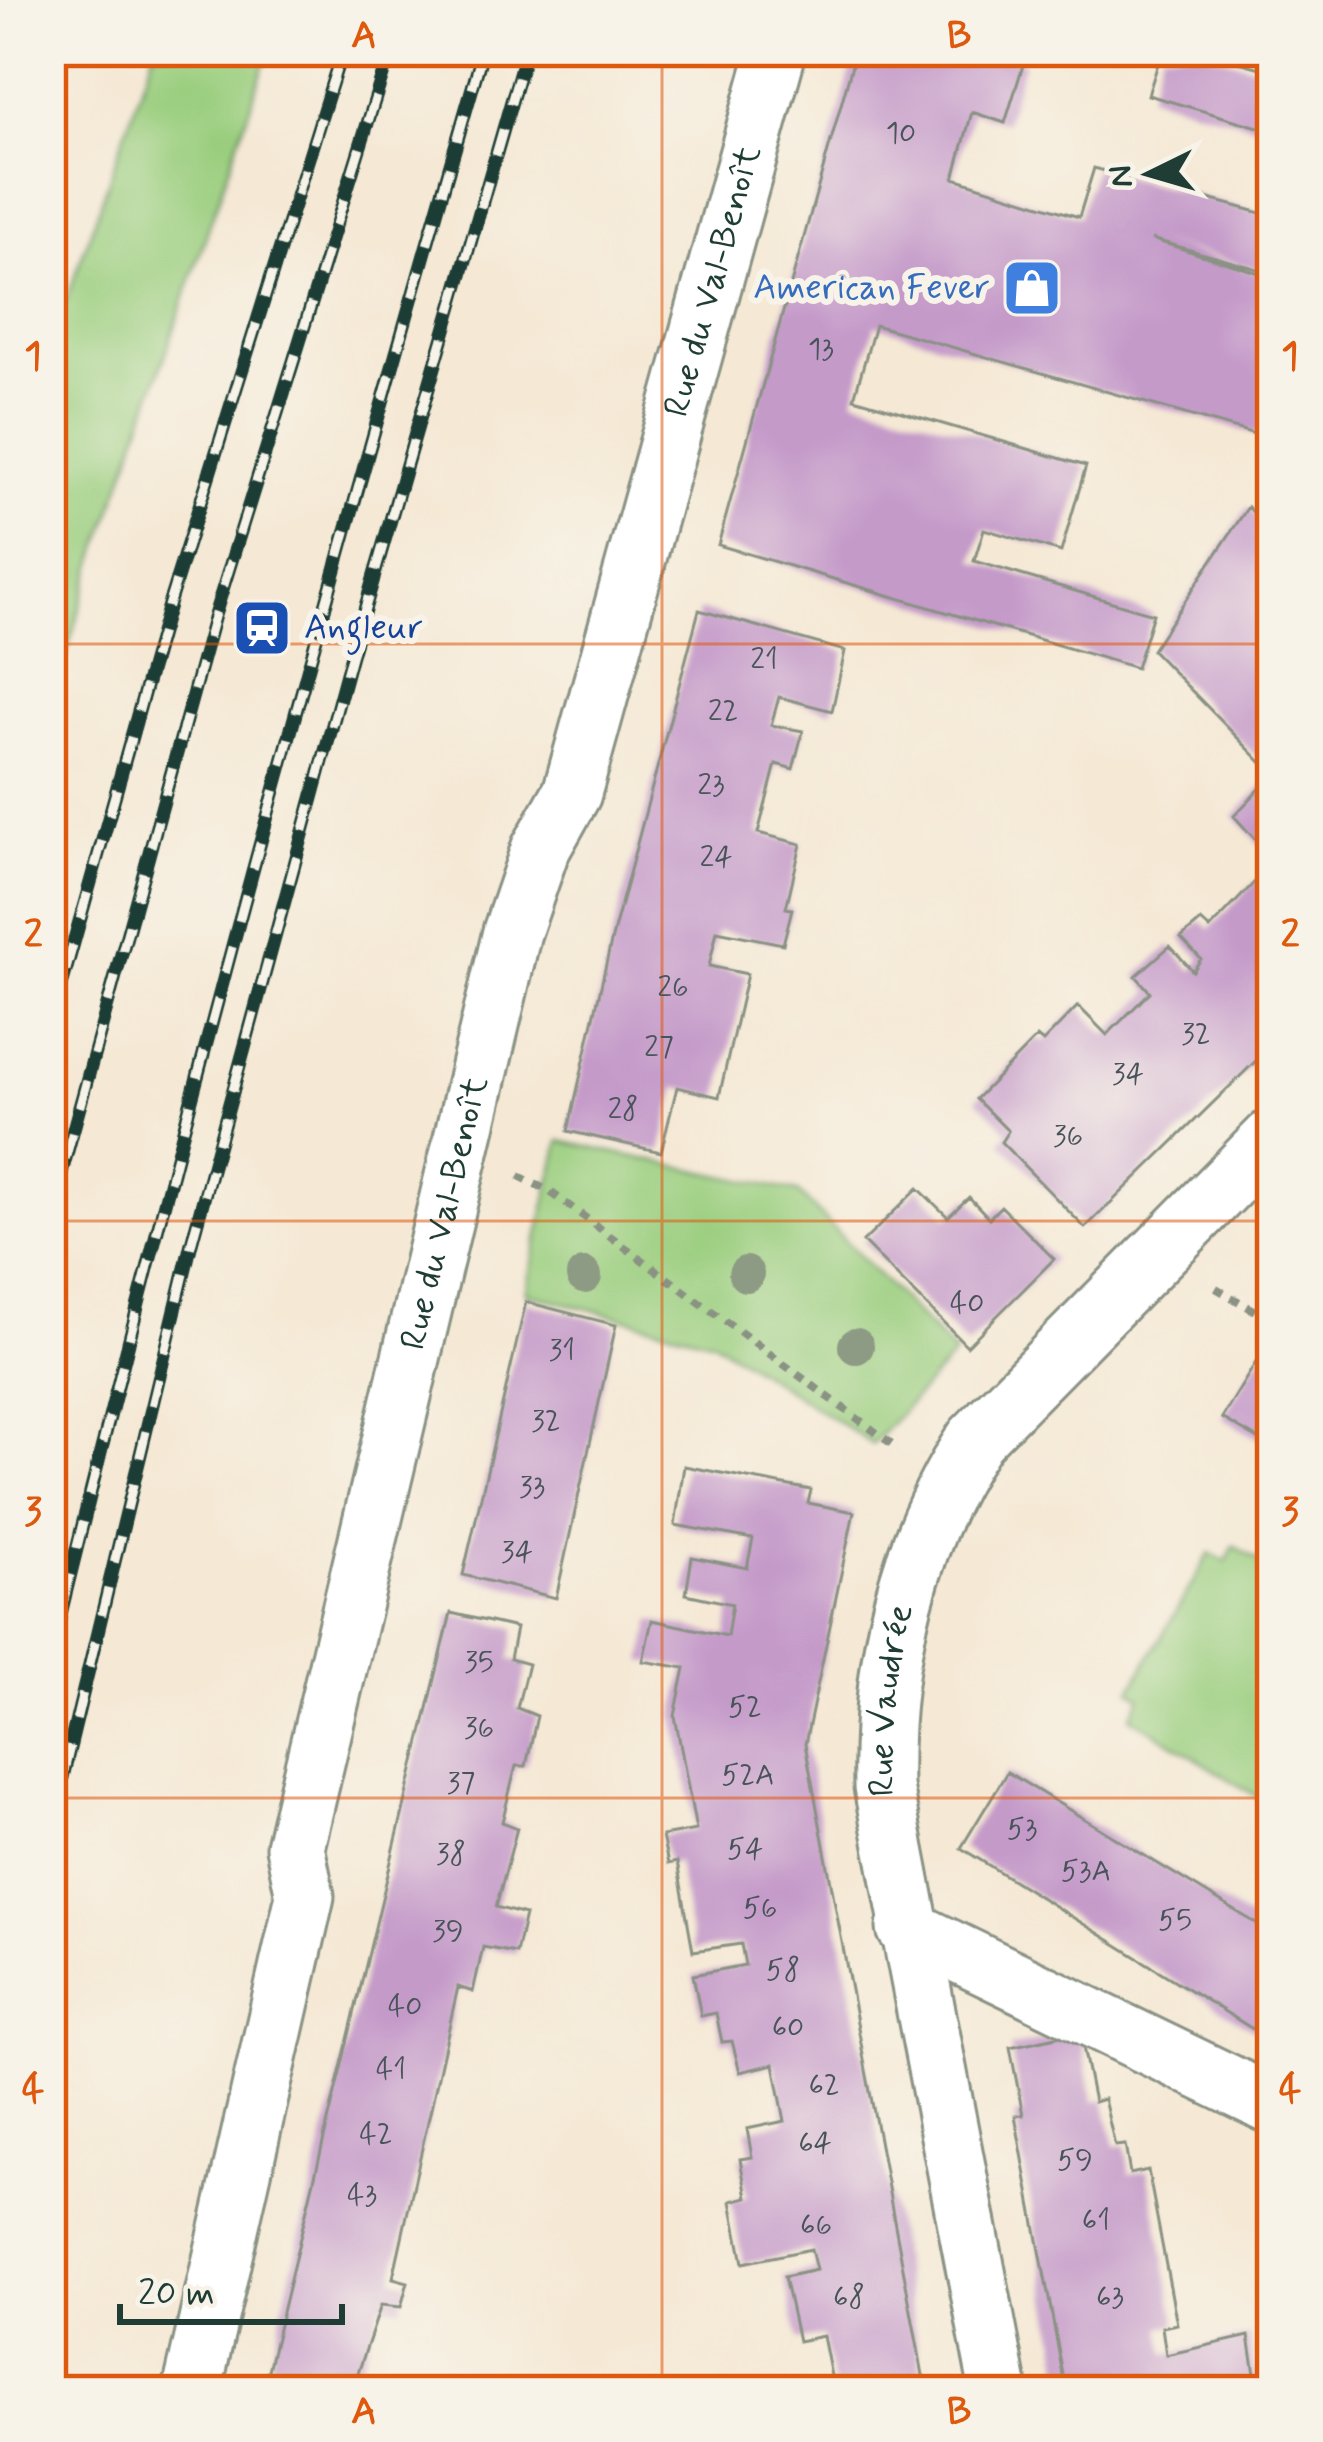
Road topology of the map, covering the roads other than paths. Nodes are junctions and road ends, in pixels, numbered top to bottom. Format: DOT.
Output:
graph roads {
  1 [pos="777,51"];
  2 [pos="1272,1138"];
  3 [pos="906,1928"];
  4 [pos="1272,2105"];
  5 [pos="192,2391"];
  6 [pos="999,2391"];
  1 -- 5 [label="street, Rue du Val-Benoît"];
  2 -- 3 [label="street, Rue Vaudrée"];
  3 -- 4 [label="street"];
  3 -- 6 [label="street, Rue Vaudrée"];
}
